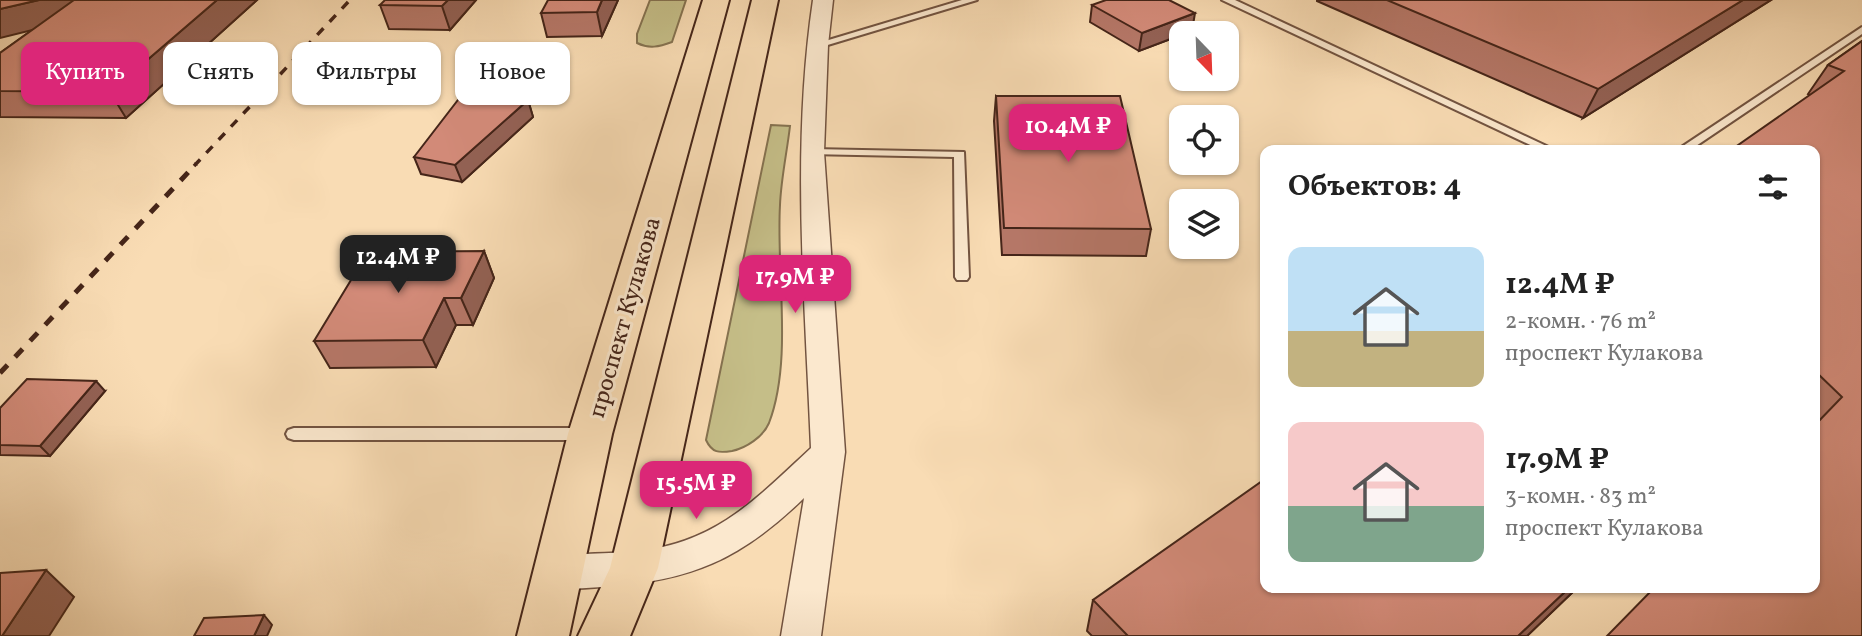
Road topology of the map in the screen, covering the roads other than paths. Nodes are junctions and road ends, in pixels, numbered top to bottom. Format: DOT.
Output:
graph roads {
  1 [pos="716,0"];
  2 [pos="765,0"];
  3 [pos="823,0"];
  4 [pos="972,0"];
  5 [pos="1227,0"];
  6 [pos="1862,30"];
  7 [pos="817,45"];
  8 [pos="1538,145"];
  9 [pos="1690,145"];
  10 [pos="812,152"];
  11 [pos="962,277"];
  12 [pos="294,434"];
  13 [pos="590,435"];
  14 [pos="828,452"];
  15 [pos="634,568"];
  16 [pos="557,573"];
  17 [pos="543,636"];
  18 [pos="604,636"];
  19 [pos="801,636"];
  1 -- 13 [label="main road, проспект Кулакова"];
  2 -- 15 [label="main road"];
  3 -- 7 [label="street"];
  4 -- 7 [label="lane"];
  5 -- 8 [label="lane"];
  6 -- 9 [label="lane"];
  7 -- 10 [label="street"];
  10 -- 11 [label="lane"];
  10 -- 14 [label="street"];
  12 -- 13 [label="lane"];
  13 -- 16 [label="main road, проспект Кулакова"];
  14 -- 15 [label="street"];
  14 -- 19 [label="street"];
  15 -- 16 [label="street"];
  15 -- 18 [label="main road"];
  16 -- 17 [label="main road, проспект Кулакова"];
}
